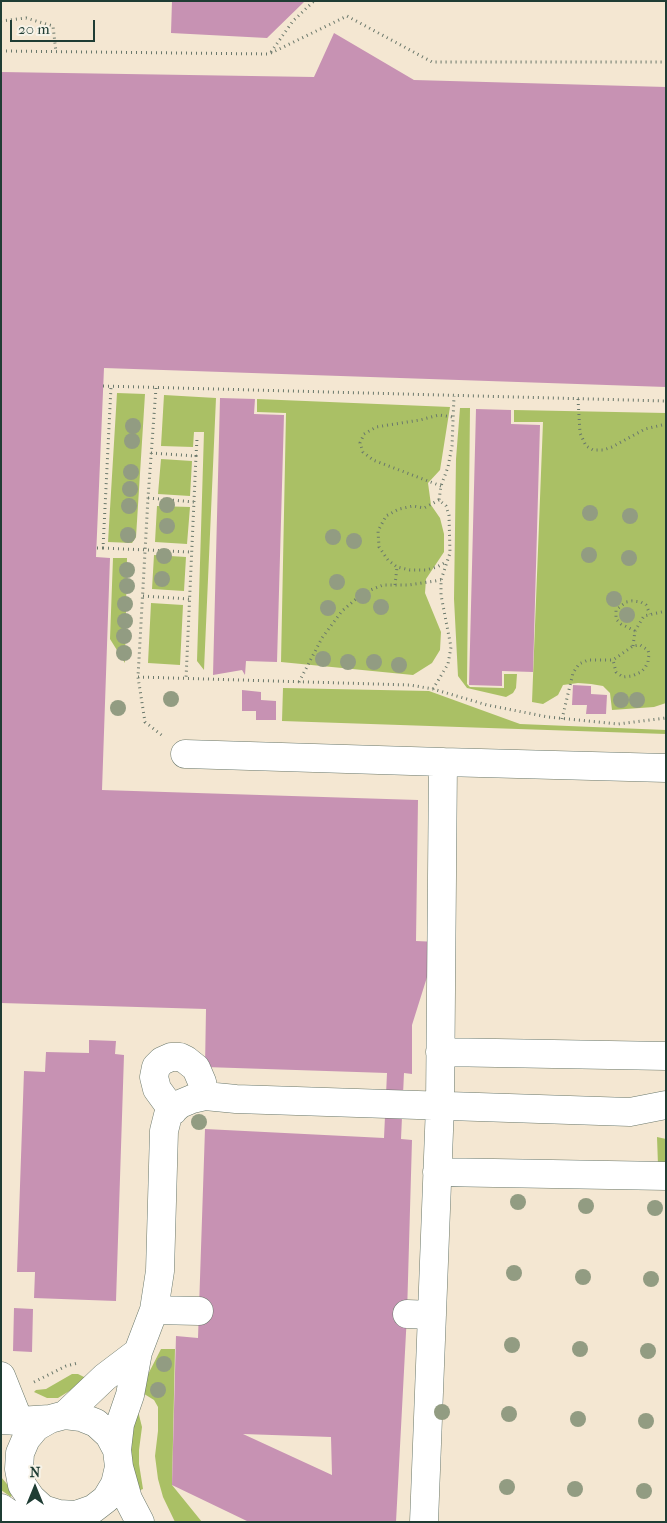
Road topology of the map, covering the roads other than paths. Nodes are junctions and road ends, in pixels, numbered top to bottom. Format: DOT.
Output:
graph roads {
  1 [pos="185,754"];
  2 [pos="443,762"];
  3 [pos="666,768"];
  4 [pos="440,1052"];
  5 [pos="666,1056"];
  6 [pos="205,1096"];
  7 [pos="440,1105"];
  8 [pos="666,1105"];
  9 [pos="173,1110"];
  10 [pos="630,1112"];
  11 [pos="666,1123"];
  12 [pos="437,1172"];
  13 [pos="666,1176"];
  14 [pos="154,1310"];
  15 [pos="199,1311"];
  16 [pos="138,1352"];
  17 [pos="1,1376"];
  18 [pos="58,1417"];
  19 [pos="10,1420"];
  20 [pos="118,1459"];
  21 [pos="1,1464"];
  22 [pos="22,1485"];
  23 [pos="1,1508"];
  24 [pos="70,1518"];
  25 [pos="22,1522"];
  26 [pos="140,1522"];
  27 [pos="424,1522"];
  1 -- 2 [label="street"];
  2 -- 3 [label="street"];
  2 -- 4 [label="street"];
  4 -- 5 [label="street"];
  4 -- 7 [label="street"];
  6 -- 7 [label="street"];
  6 -- 9 [label="street"];
  6 -- 9 [label="street"];
  7 -- 10 [label="street"];
  7 -- 12 [label="street"];
  8 -- 10 [label="street"];
  9 -- 14 [label="street"];
  10 -- 11 [label="street"];
  12 -- 13 [label="street"];
  12 -- 27 [label="street"];
  14 -- 15 [label="street"];
  14 -- 16 [label="street"];
  16 -- 18 [label="street"];
  16 -- 20 [label="street"];
  17 -- 19 [label="street"];
  18 -- 19 [label="street"];
  18 -- 20 [label="street"];
  18 -- 22 [label="street"];
  20 -- 24 [label="street"];
  20 -- 26 [label="street"];
  21 -- 22 [label="street"];
  22 -- 24 [label="street"];
  23 -- 25 [label="street"];
}
